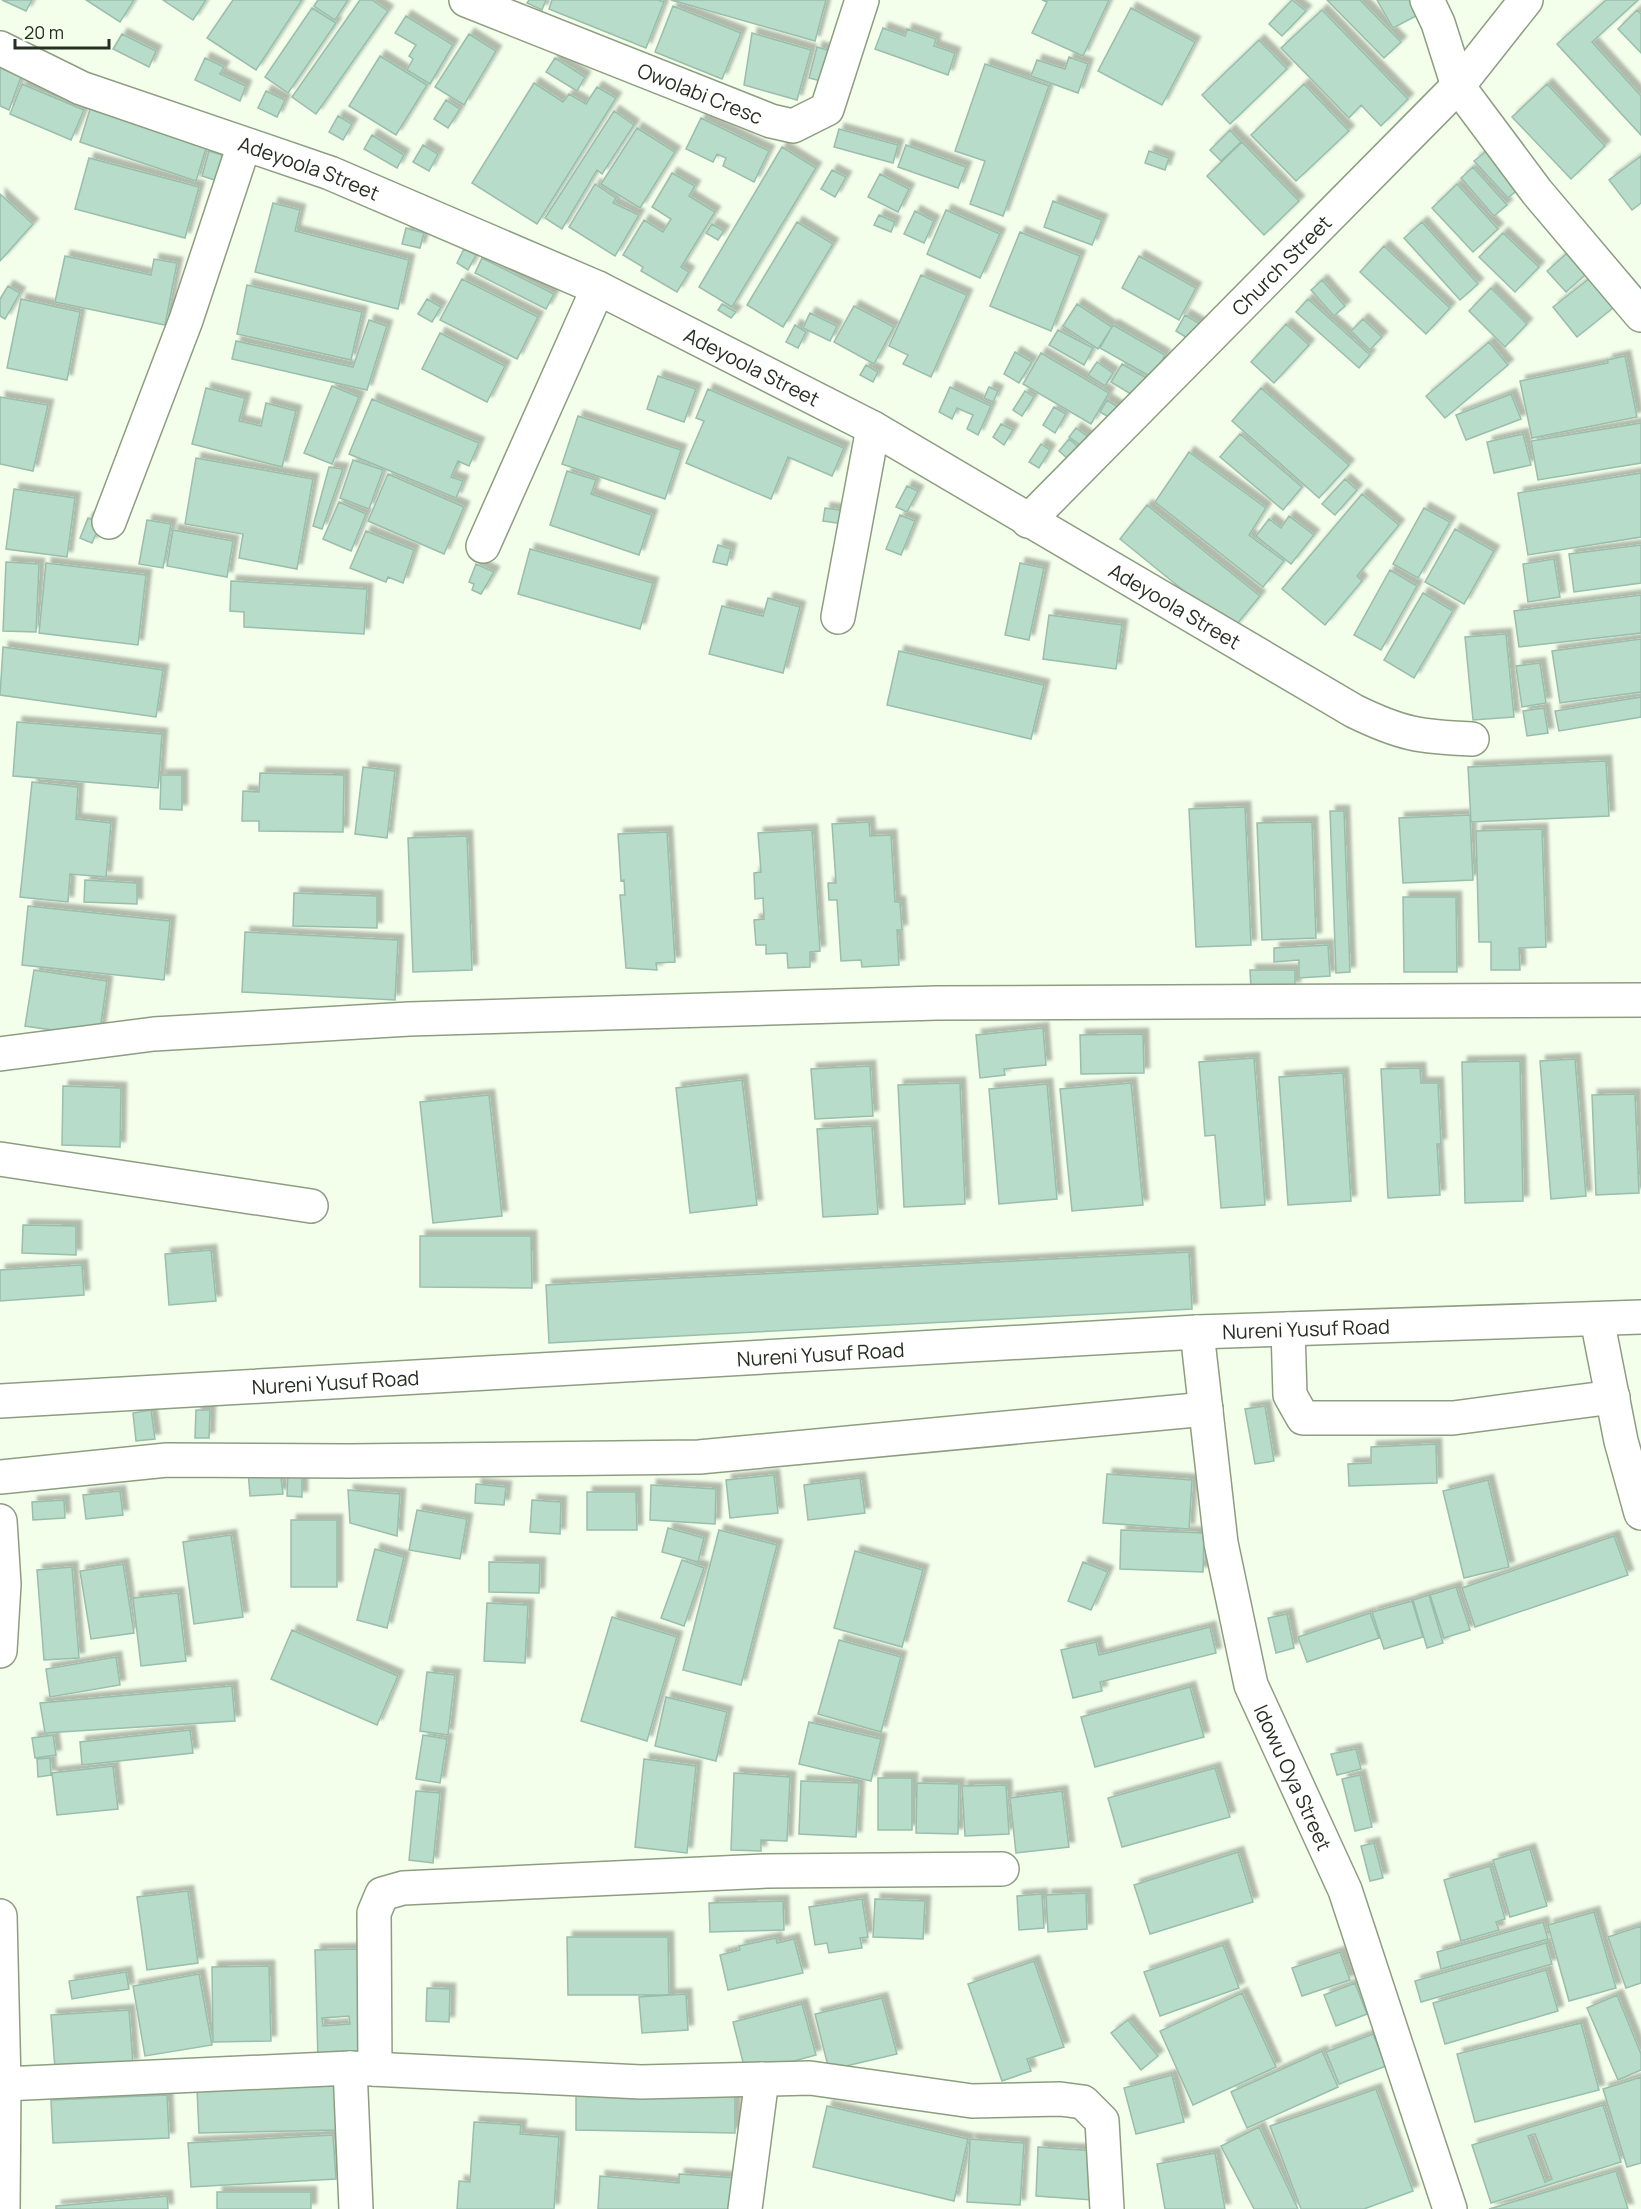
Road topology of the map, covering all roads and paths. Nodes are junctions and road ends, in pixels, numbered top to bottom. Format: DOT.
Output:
graph roads {
  1 [pos="466,0"];
  2 [pos="862,0"];
  3 [pos="1427,0"];
  4 [pos="1526,0"];
  5 [pos="0,48"];
  6 [pos="1458,86"];
  7 [pos="244,145"];
  8 [pos="598,288"];
  9 [pos="1641,315"];
  10 [pos="873,428"];
  11 [pos="1028,521"];
  12 [pos="109,522"];
  13 [pos="483,546"];
  14 [pos="838,617"];
  15 [pos="1472,739"];
  16 [pos="1641,1000"];
  17 [pos="0,1054"];
  18 [pos="0,1159"];
  19 [pos="310,1206"];
  20 [pos="1641,1317"];
  21 [pos="1597,1319"];
  22 [pos="1288,1329"];
  23 [pos="1197,1332"];
  24 [pos="1612,1397"];
  25 [pos="0,1401"];
  26 [pos="1206,1409"];
  27 [pos="0,1477"];
  28 [pos="1641,1513"];
  29 [pos="0,1521"];
  30 [pos="0,1651"];
  31 [pos="1002,1869"];
  32 [pos="0,1916"];
  33 [pos="363,2069"];
  34 [pos="762,2079"];
  35 [pos="4,2084"];
  36 [pos="3,2209"];
  37 [pos="356,2209"];
  38 [pos="745,2209"];
  39 [pos="1107,2209"];
  40 [pos="1450,2209"];
  1 -- 2 [label="street, Owolabi Cresc"];
  3 -- 6 [label="street"];
  4 -- 6 [label="street, Church Street"];
  5 -- 7 [label="street, Adeyoola Street"];
  6 -- 9 [label="street"];
  6 -- 11 [label="street, Church Street"];
  7 -- 8 [label="street, Adeyoola Street"];
  7 -- 12 [label="street"];
  8 -- 10 [label="street, Adeyoola Street"];
  8 -- 13 [label="street"];
  10 -- 11 [label="street, Adeyoola Street"];
  10 -- 14 [label="street"];
  11 -- 15 [label="street, Adeyoola Street"];
  16 -- 17 [label="street"];
  18 -- 19 [label="street"];
  20 -- 21 [label="street, Nureni Yusuf Road"];
  21 -- 22 [label="street, Nureni Yusuf Road"];
  21 -- 24 [label="street"];
  22 -- 23 [label="street, Nureni Yusuf Road"];
  22 -- 24 [label="street"];
  23 -- 25 [label="street, Nureni Yusuf Road"];
  23 -- 26 [label="street, Idowu Oya Street"];
  24 -- 28 [label="street"];
  26 -- 27 [label="street"];
  26 -- 40 [label="street, Idowu Oya Street"];
  29 -- 30 [label="street"];
  31 -- 33 [label="street"];
  32 -- 35 [label="street"];
  33 -- 34 [label="street"];
  33 -- 35 [label="street"];
  33 -- 37 [label="street"];
  34 -- 38 [label="street"];
  34 -- 39 [label="street"];
  35 -- 36 [label="street"];
}
